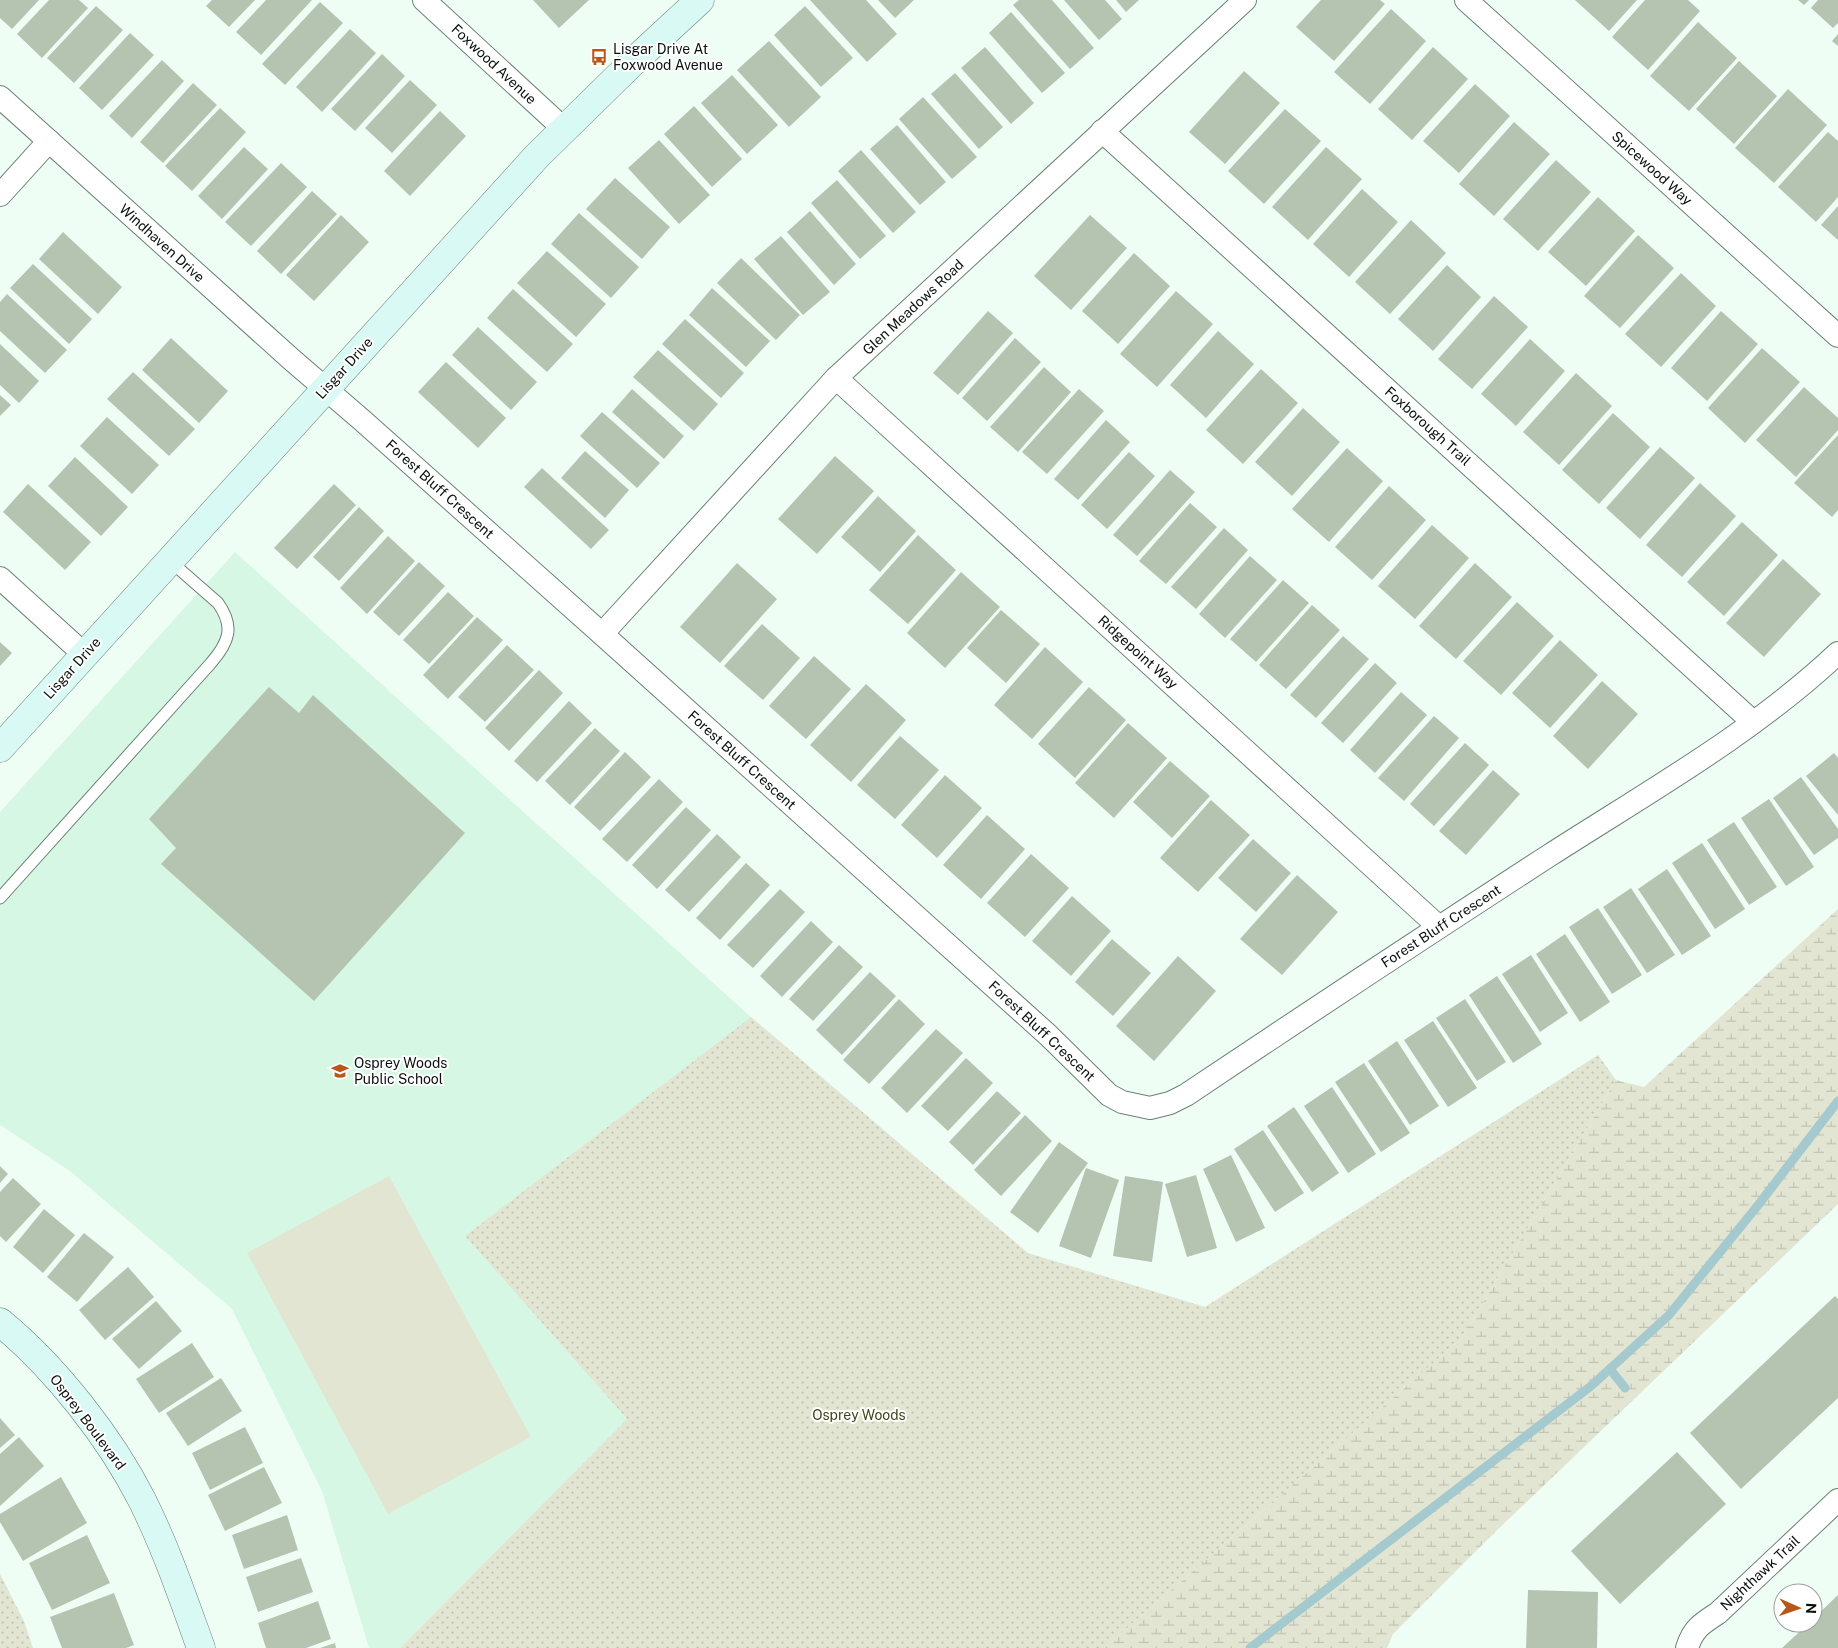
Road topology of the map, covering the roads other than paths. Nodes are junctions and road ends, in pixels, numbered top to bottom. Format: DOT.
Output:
graph roads {
  1 [pos="424,0"];
  2 [pos="700,0"];
  3 [pos="1245,0"];
  4 [pos="1466,0"];
  5 [pos="0,97"];
  6 [pos="564,129"];
  7 [pos="1102,131"];
  8 [pos="49,141"];
  9 [pos="0,195"];
  10 [pos="1838,336"];
  11 [pos="836,378"];
  12 [pos="325,389"];
  13 [pos="170,561"];
  14 [pos="0,578"];
  15 [pos="602,634"];
  16 [pos="1838,653"];
  17 [pos="85,655"];
  18 [pos="1753,722"];
  19 [pos="0,748"];
  20 [pos="0,898"];
  21 [pos="1439,926"];
  22 [pos="0,1322"];
  23 [pos="1838,1500"];
  24 [pos="201,1648"];
  25 [pos="1687,1648"];
  1 -- 6 [label="street, Foxwood Avenue"];
  2 -- 6 [label="street, Lisgar Drive"];
  3 -- 7 [label="street, Glen Meadows Road"];
  4 -- 10 [label="street, Spicewood Way"];
  5 -- 8 [label="street, Windhaven Drive"];
  6 -- 12 [label="street, Lisgar Drive"];
  7 -- 11 [label="street, Glen Meadows Road"];
  7 -- 18 [label="street, Foxborough Trail"];
  8 -- 9 [label="street"];
  8 -- 12 [label="street, Windhaven Drive"];
  11 -- 15 [label="street, Glen Meadows Road"];
  11 -- 21 [label="street, Ridgepoint Way"];
  12 -- 13 [label="street, Lisgar Drive"];
  12 -- 15 [label="street, Forest Bluff Crescent"];
  13 -- 17 [label="street, Lisgar Drive"];
  13 -- 20 [label="lane"];
  14 -- 17 [label="street"];
  15 -- 21 [label="street, Forest Bluff Crescent"];
  16 -- 18 [label="street, Forest Bluff Crescent"];
  17 -- 19 [label="street, Lisgar Drive"];
  18 -- 21 [label="street, Forest Bluff Crescent"];
  22 -- 24 [label="street, Osprey Boulevard"];
  23 -- 25 [label="street, Nighthawk Trail"];
}
